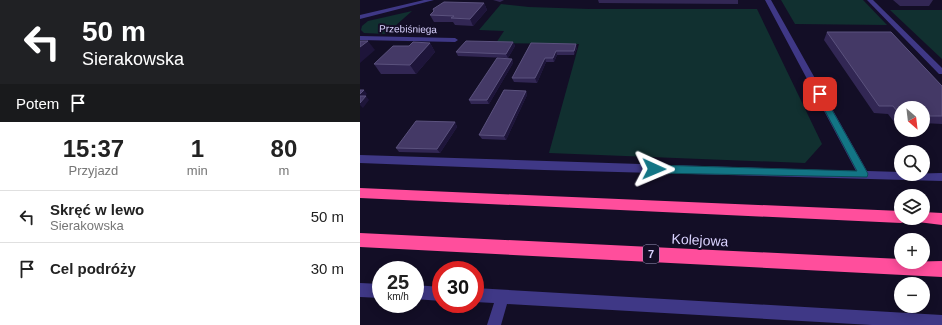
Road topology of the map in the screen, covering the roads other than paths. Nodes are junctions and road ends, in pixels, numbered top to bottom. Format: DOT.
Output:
graph roads {
  1 [pos="431,0"];
  2 [pos="768,0"];
  3 [pos="870,0"];
  4 [pos="360,17"];
  5 [pos="360,38"];
  6 [pos="455,40"];
  7 [pos="942,72"];
  8 [pos="360,159"];
  9 [pos="864,174"];
  10 [pos="942,178"];
  11 [pos="360,193"];
  12 [pos="894,217"];
  13 [pos="930,218"];
  14 [pos="942,219"];
  15 [pos="360,240"];
  16 [pos="942,269"];
  17 [pos="360,290"];
  18 [pos="372,291"];
  19 [pos="484,295"];
  20 [pos="503,296"];
  21 [pos="941,323"];
  22 [pos="494,325"];
  1 -- 4 [label="street"];
  2 -- 9 [label="street"];
  3 -- 7 [label="street"];
  5 -- 6 [label="street, Przebiśniega"];
  8 -- 9 [label="street"];
  9 -- 10 [label="street"];
  11 -- 12 [label="highway"];
  13 -- 14 [label="highway"];
  15 -- 16 [label="highway, Kolejowa / 7"];
  17 -- 18 [label="street"];
  19 -- 20 [label="street"];
  20 -- 21 [label="street"];
  20 -- 22 [label="street"];
}
